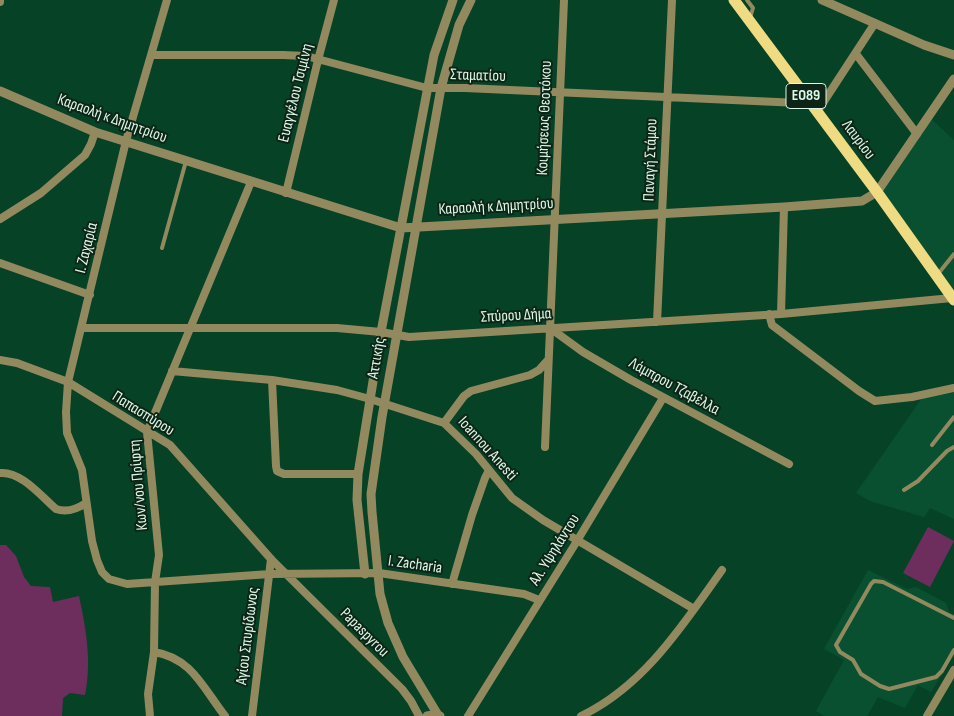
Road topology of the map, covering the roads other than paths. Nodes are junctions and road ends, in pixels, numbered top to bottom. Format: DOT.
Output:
graph roads {
  1 [pos="167,0"];
  2 [pos="334,0"];
  3 [pos="453,0"];
  4 [pos="471,0"];
  5 [pos="564,0"];
  6 [pos="672,0"];
  7 [pos="734,0"];
  8 [pos="747,0"];
  9 [pos="822,0"];
  10 [pos="750,20"];
  11 [pos="875,24"];
  12 [pos="151,54"];
  13 [pos="856,54"];
  14 [pos="954,55"];
  15 [pos="318,60"];
  16 [pos="953,84"];
  17 [pos="428,88"];
  18 [pos="441,88"];
  19 [pos="0,91"];
  20 [pos="559,93"];
  21 [pos="667,98"];
  22 [pos="808,99"];
  23 [pos="817,112"];
  24 [pos="95,132"];
  25 [pos="917,134"];
  26 [pos="126,141"];
  27 [pos="186,161"];
  28 [pos="251,182"];
  29 [pos="286,192"];
  30 [pos="877,192"];
  31 [pos="784,208"];
  32 [pos="663,213"];
  33 [pos="0,219"];
  34 [pos="555,220"];
  35 [pos="415,226"];
  36 [pos="401,228"];
  37 [pos="162,248"];
  38 [pos="954,254"];
  39 [pos="0,263"];
  40 [pos="937,276"];
  41 [pos="90,295"];
  42 [pos="953,299"];
  43 [pos="769,314"];
  44 [pos="781,314"];
  45 [pos="657,322"];
  46 [pos="191,327"];
  47 [pos="81,328"];
  48 [pos="550,328"];
  49 [pos="381,332"];
  50 [pos="397,335"];
  51 [pos="0,360"];
  52 [pos="548,360"];
  53 [pos="172,371"];
  54 [pos="272,380"];
  55 [pos="68,382"];
  56 [pos="954,388"];
  57 [pos="370,398"];
  58 [pos="663,398"];
  59 [pos="384,403"];
  60 [pos="954,416"];
  61 [pos="444,423"];
  62 [pos="147,432"];
  63 [pos="932,445"];
  64 [pos="545,447"];
  65 [pos="954,447"];
  66 [pos="789,464"];
  67 [pos="489,470"];
  68 [pos="0,473"];
  69 [pos="358,474"];
  70 [pos="904,490"];
  71 [pos="86,503"];
  72 [pos="578,541"];
  73 [pos="271,559"];
  74 [pos="722,570"];
  75 [pos="270,574"];
  76 [pos="286,574"];
  77 [pos="365,574"];
  78 [pos="379,574"];
  79 [pos="155,582"];
  80 [pos="452,584"];
  81 [pos="539,600"];
  82 [pos="694,609"];
  83 [pos="954,618"];
  84 [pos="954,650"];
  85 [pos="154,652"];
  86 [pos="942,671"];
  87 [pos="952,673"];
  88 [pos="439,715"];
  89 [pos="150,716"];
  90 [pos="225,716"];
  91 [pos="252,716"];
  92 [pos="419,716"];
  93 [pos="428,716"];
  94 [pos="468,716"];
  95 [pos="581,716"];
  96 [pos="927,716"];
  1 -- 12 [label="street, Ι. Ζαχαρία"];
  2 -- 15 [label="street, Ευαγγέλου Τσιμίνη"];
  3 -- 17 [label="street, Αττικής"];
  4 -- 18 [label="street, Αττικής"];
  5 -- 20 [label="street, Κοιμήσεως Θεοτόκου"];
  6 -- 21 [label="street, Παναγή Στάμου"];
  7 -- 10 [label="main road, Λαυρίου / ΕΟ89"];
  8 -- 10 [label="lane"];
  9 -- 11 [label="street"];
  10 -- 22 [label="main road, Λαυρίου / ΕΟ89"];
  11 -- 13 [label="street"];
  11 -- 14 [label="street"];
  12 -- 15 [label="street, Σταματίου"];
  12 -- 26 [label="street, Ι. Ζαχαρία"];
  13 -- 23 [label="street"];
  13 -- 25 [label="street"];
  15 -- 17 [label="street, Σταματίου"];
  15 -- 29 [label="street, Ευαγγέλου Τσιμίνη"];
  16 -- 25 [label="street"];
  17 -- 18 [label="street, Σταματίου"];
  17 -- 36 [label="street, Αττικής"];
  18 -- 20 [label="street, Σταματίου"];
  18 -- 35 [label="street, Αττικής"];
  19 -- 24 [label="street, Καραολή κ Δημητρίου"];
  20 -- 21 [label="street, Σταματίου"];
  20 -- 34 [label="street, Κοιμήσεως Θεοτόκου"];
  21 -- 22 [label="street, Σταματίου"];
  21 -- 32 [label="street, Παναγή Στάμου"];
  22 -- 23 [label="main road, Λαυρίου / ΕΟ89"];
  23 -- 30 [label="main road, Λαυρίου / ΕΟ89"];
  24 -- 26 [label="street, Καραολή κ Δημητρίου"];
  24 -- 33 [label="street"];
  25 -- 30 [label="street"];
  26 -- 27 [label="street, Καραολή κ Δημητρίου"];
  26 -- 41 [label="street, Ι. Ζαχαρία"];
  27 -- 28 [label="street, Καραολή κ Δημητρίου"];
  27 -- 37 [label="lane"];
  28 -- 29 [label="street, Καραολή κ Δημητρίου"];
  28 -- 46 [label="street, Κων/νου Πρίφτη"];
  29 -- 36 [label="street, Καραολή κ Δημητρίου"];
  30 -- 31 [label="street, Καραολή κ Δημητρίου"];
  30 -- 40 [label="main road, Λαυρίου / ΕΟ89"];
  31 -- 32 [label="street, Καραολή κ Δημητρίου"];
  31 -- 44 [label="street"];
  32 -- 34 [label="street, Καραολή κ Δημητρίου"];
  32 -- 45 [label="street, Παναγή Στάμου"];
  34 -- 35 [label="street, Καραολή κ Δημητρίου"];
  34 -- 48 [label="street, Κοιμήσεως Θεοτόκου"];
  35 -- 36 [label="street, Καραολή κ Δημητρίου"];
  35 -- 50 [label="street, Αττικής"];
  36 -- 49 [label="street, Αττικής"];
  38 -- 40 [label="lane"];
  39 -- 41 [label="street"];
  40 -- 42 [label="main road, Λαυρίου / ΕΟ89"];
  41 -- 47 [label="street, Ι. Ζαχαρία"];
  42 -- 44 [label="street, Σπύρου Δήμα"];
  43 -- 44 [label="street, Σπύρου Δήμα"];
  43 -- 45 [label="street, Σπύρου Δήμα"];
  43 -- 56 [label="street"];
  45 -- 48 [label="street, Σπύρου Δήμα"];
  46 -- 47 [label="street, Σπύρου Δήμα"];
  46 -- 49 [label="street, Σπύρου Δήμα"];
  46 -- 53 [label="street, Κων/νου Πρίφτη"];
  47 -- 55 [label="street, Ι. Ζαχαρία"];
  48 -- 50 [label="street, Σπύρου Δήμα"];
  48 -- 52 [label="street, Κοιμήσεως Θεοτόκου"];
  48 -- 58 [label="street, Λάμπρου Τζαβέλλα"];
  49 -- 50 [label="street, Σπύρου Δήμα"];
  49 -- 57 [label="street, Αττικής"];
  50 -- 59 [label="street, Αττικής"];
  51 -- 55 [label="street, Παπασπύρου"];
  52 -- 61 [label="street"];
  52 -- 64 [label="street, Κοιμήσεως Θεοτόκου"];
  53 -- 54 [label="street, Ioannou Anesti"];
  53 -- 62 [label="street, Κων/νου Πρίφτη"];
  54 -- 57 [label="street, Ioannou Anesti"];
  54 -- 69 [label="street"];
  55 -- 62 [label="street, Παπασπύρου"];
  55 -- 71 [label="street, Ι. Ζαχαρία"];
  57 -- 59 [label="street, Ioannou Anesti"];
  57 -- 69 [label="street, Αττικής"];
  58 -- 66 [label="street, Λάμπρου Τζαβέλλα"];
  58 -- 72 [label="street, Αλ. Υψηλάντου"];
  59 -- 61 [label="street, Ioannou Anesti"];
  59 -- 78 [label="street, Αττικής"];
  60 -- 63 [label="lane"];
  61 -- 67 [label="street, Ioannou Anesti"];
  62 -- 73 [label="street, Παπασπύρου"];
  62 -- 79 [label="street, Κων/νου Πρίφτη"];
  65 -- 70 [label="lane"];
  67 -- 72 [label="street, Ioannou Anesti"];
  67 -- 80 [label="street"];
  68 -- 71 [label="street"];
  69 -- 77 [label="street, Αττικής"];
  71 -- 79 [label="street, Ι. Ζαχαρία"];
  72 -- 81 [label="street, Αλ. Υψηλάντου"];
  72 -- 82 [label="street, Ioannou Anesti"];
  73 -- 75 [label="street, Αγίου Σπυρίδωνος"];
  73 -- 76 [label="street, Παπασπύρου"];
  74 -- 82 [label="street"];
  75 -- 76 [label="street, Ι. Ζαχαρία"];
  75 -- 79 [label="street, Ι. Ζαχαρία"];
  75 -- 91 [label="street, Αγίου Σπυρίδωνος"];
  76 -- 77 [label="street, I. Zacharia"];
  76 -- 92 [label="street, Papaspyrou"];
  77 -- 78 [label="street, I. Zacharia"];
  78 -- 80 [label="street, I. Zacharia"];
  78 -- 88 [label="street, Αττικής"];
  79 -- 85 [label="street, Κων/νου Πρίφτη"];
  80 -- 81 [label="street, I. Zacharia"];
  81 -- 94 [label="street, Αλ. Υψηλάντου"];
  82 -- 95 [label="street"];
  83 -- 86 [label="lane"];
  84 -- 86 [label="lane"];
  85 -- 89 [label="street, Κων/νου Πρίφτη"];
  85 -- 90 [label="street"];
  86 -- 87 [label="lane"];
  87 -- 96 [label="street"];
  88 -- 93 [label="street"];
}
